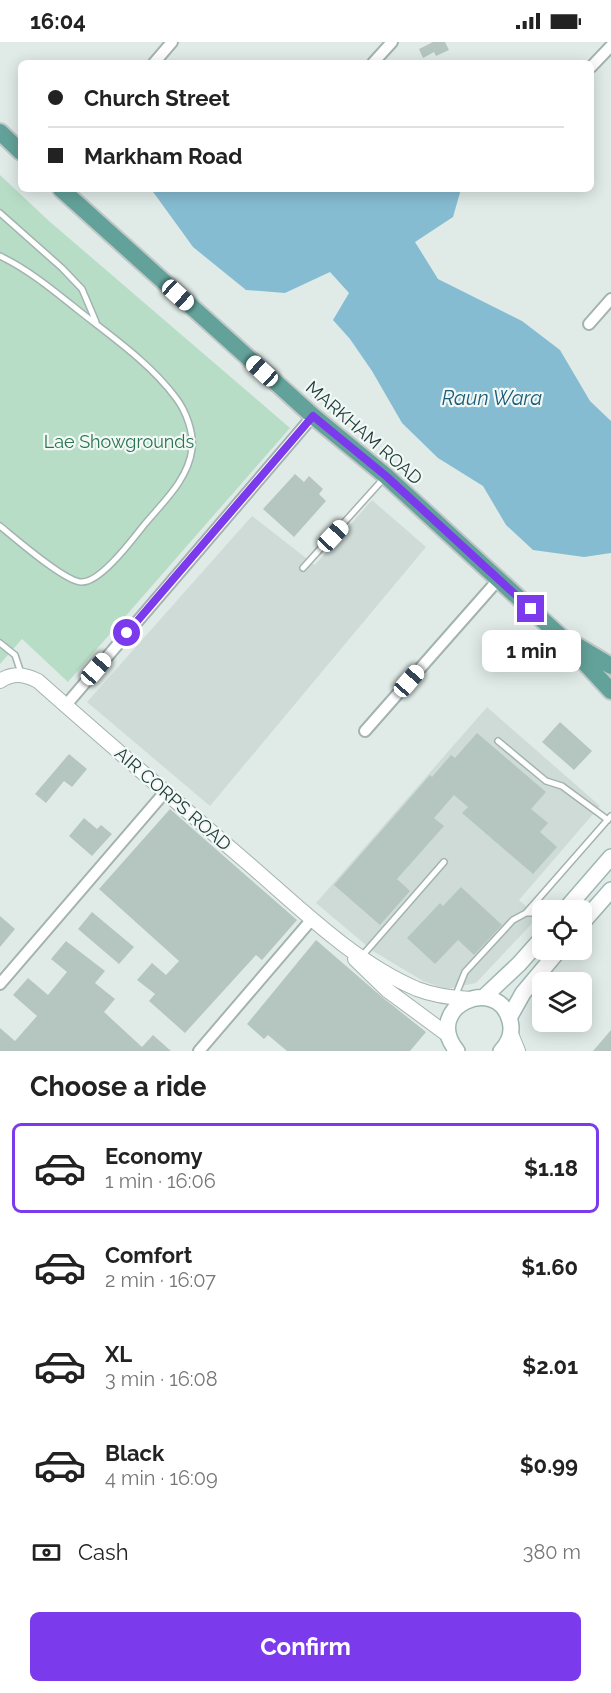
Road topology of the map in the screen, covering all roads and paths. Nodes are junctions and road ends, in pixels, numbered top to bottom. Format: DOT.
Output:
graph roads {
  1 [pos="172,42"];
  2 [pos="392,42"];
  3 [pos="611,46"];
  4 [pos="157,60"];
  5 [pos="376,60"];
  6 [pos="594,65"];
  7 [pos="0,132"];
  8 [pos="18,149"];
  9 [pos="64,192"];
  10 [pos="0,213"];
  11 [pos="0,256"];
  12 [pos="611,299"];
  13 [pos="96,324"];
  14 [pos="590,324"];
  15 [pos="313,416"];
  16 [pos="386,476"];
  17 [pos="0,526"];
  18 [pos="303,568"];
  19 [pos="498,580"];
  20 [pos="560,636"];
  21 [pos="0,643"];
  22 [pos="611,666"];
  23 [pos="22,674"];
  24 [pos="0,681"];
  25 [pos="611,691"];
  26 [pos="66,705"];
  27 [pos="365,731"];
  28 [pos="498,741"];
  29 [pos="165,792"];
  30 [pos="609,818"];
  31 [pos="611,857"];
  32 [pos="444,862"];
  33 [pos="611,890"];
  34 [pos="574,900"];
  35 [pos="592,912"];
  36 [pos="526,913"];
  37 [pos="532,913"];
  38 [pos="312,919"];
  39 [pos="341,942"];
  40 [pos="532,949"];
  41 [pos="361,957"];
  42 [pos="551,960"];
  43 [pos="0,984"];
  44 [pos="455,998"];
  45 [pos="477,998"];
  46 [pos="509,1018"];
  47 [pos="511,1034"];
  48 [pos="449,1044"];
  49 [pos="199,1051"];
  50 [pos="501,1051"];
  51 [pos="518,1051"];
  1 -- 4 [label="street"];
  2 -- 5 [label="street"];
  3 -- 6 [label="street"];
  7 -- 8 [label="main road"];
  9 -- 15 [label="main road, MARKHAM ROAD"];
  10 -- 13 [label="lane"];
  11 -- 13 [label="lane"];
  12 -- 14 [label="street"];
  13 -- 17 [label="lane"];
  15 -- 16 [label="main road, MARKHAM ROAD"];
  15 -- 26 [label="street"];
  16 -- 18 [label="lane"];
  16 -- 19 [label="main road, MARKHAM ROAD"];
  19 -- 20 [label="main road, MARKHAM ROAD"];
  19 -- 27 [label="street"];
  20 -- 22 [label="main road, MARKHAM ROAD"];
  20 -- 25 [label="main road, MARKHAM ROAD"];
  21 -- 23 [label="lane"];
  23 -- 24 [label="street"];
  23 -- 26 [label="street, AIR CORPS ROAD"];
  26 -- 29 [label="street, AIR CORPS ROAD"];
  28 -- 30 [label="lane"];
  29 -- 38 [label="street, AIR CORPS ROAD"];
  29 -- 43 [label="street"];
  30 -- 36 [label="lane"];
  31 -- 34 [label="main road"];
  32 -- 41 [label="lane"];
  33 -- 35 [label="main road"];
  36 -- 37 [label="lane"];
  36 -- 44 [label="lane"];
  38 -- 39 [label="street, AIR CORPS ROAD"];
  38 -- 49 [label="street"];
  39 -- 41 [label="street, AIR CORPS ROAD"];
  39 -- 48 [label="street, AIR CORPS ROAD"];
  40 -- 45 [label="main road"];
  41 -- 44 [label="street, AIR CORPS ROAD"];
  42 -- 46 [label="main road"];
  44 -- 45 [label="street, AIR CORPS ROAD"];
  45 -- 46 [label="main road"];
  45 -- 48 [label="main road"];
  46 -- 47 [label="main road"];
  47 -- 50 [label="main road"];
  47 -- 51 [label="street"];
}
